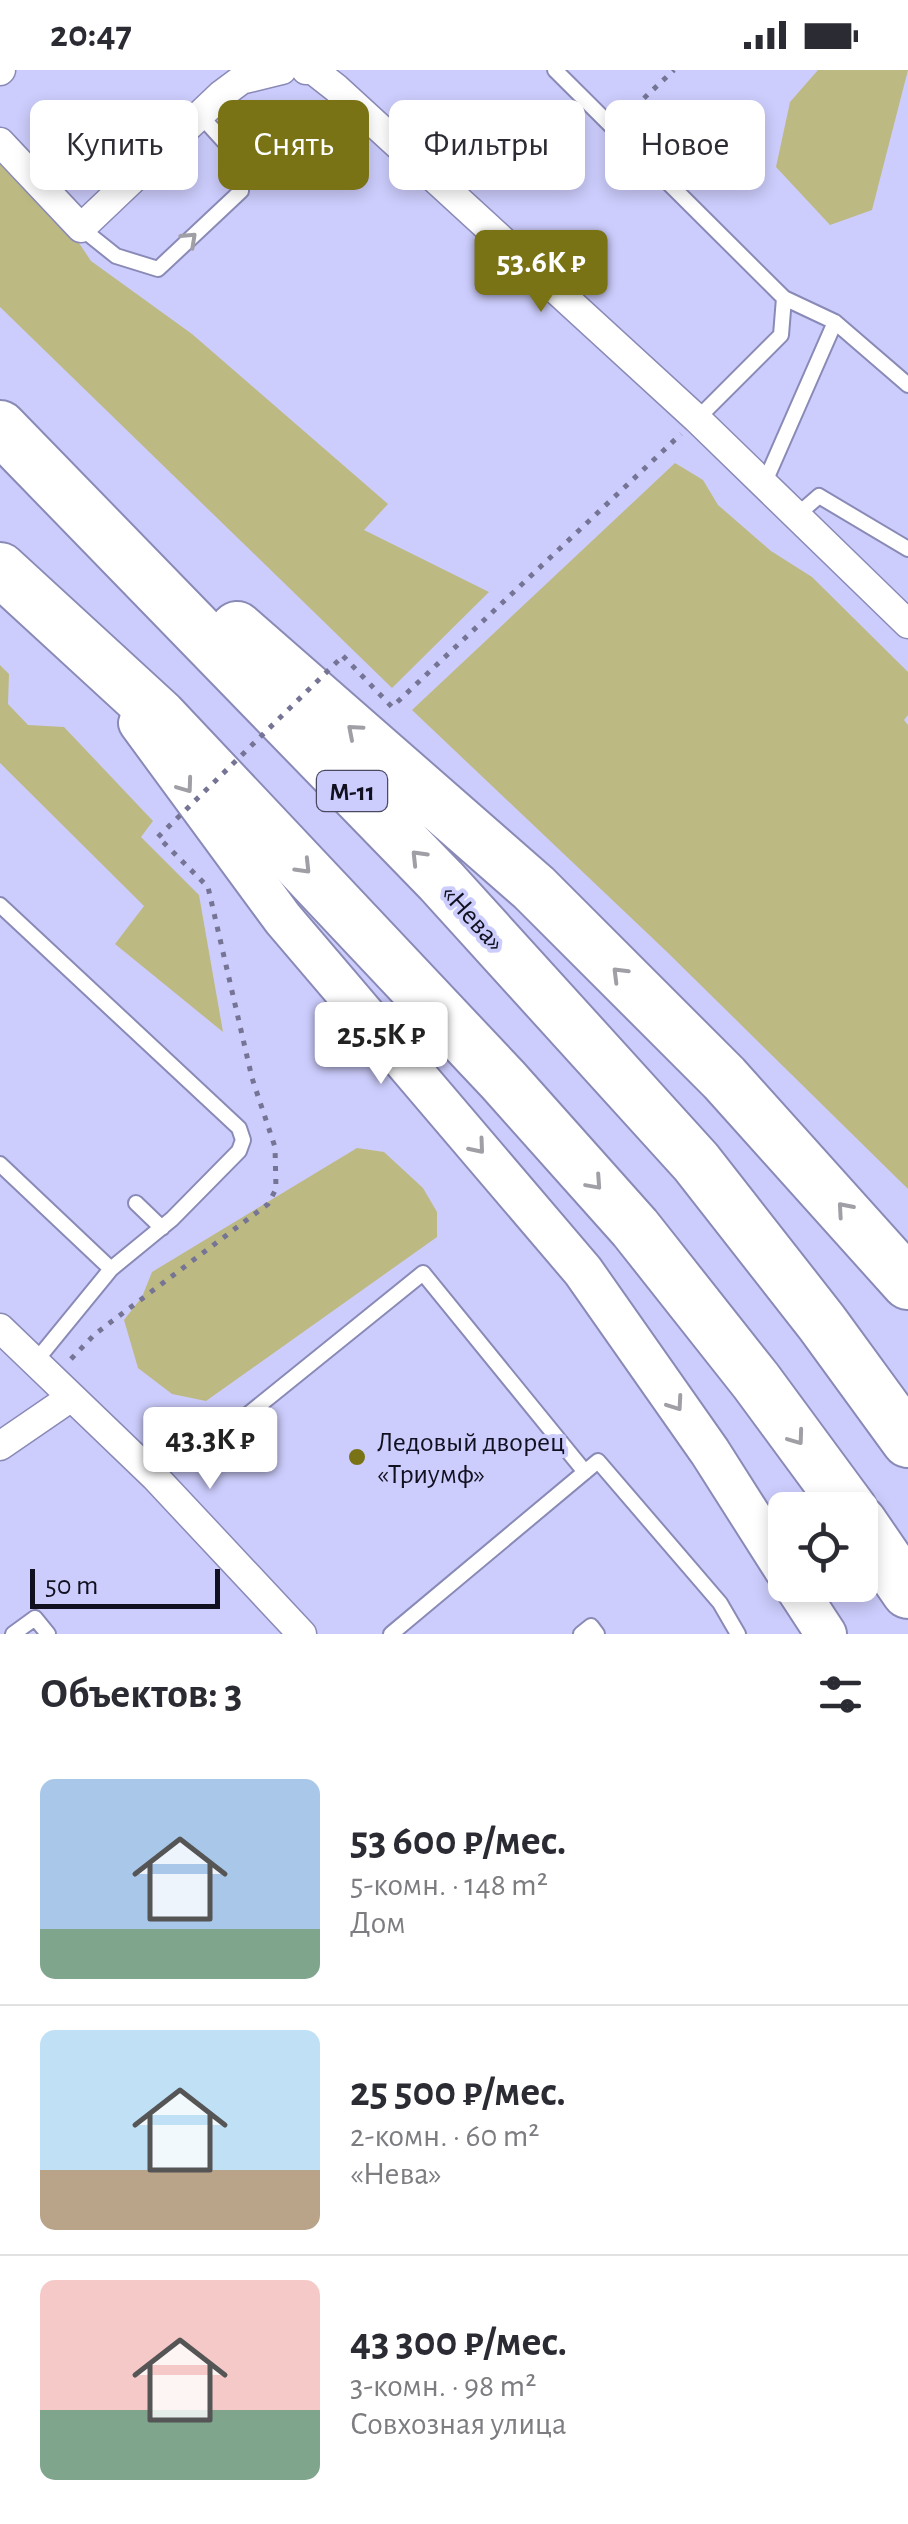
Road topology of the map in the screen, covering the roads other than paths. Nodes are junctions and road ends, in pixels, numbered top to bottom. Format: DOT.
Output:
graph roads {
  1 [pos="282,70"];
  2 [pos="311,70"];
  3 [pos="555,70"];
  4 [pos="200,115"];
  5 [pos="0,142"];
  6 [pos="81,228"];
  7 [pos="784,298"];
  8 [pos="835,322"];
  9 [pos="908,386"];
  10 [pos="697,419"];
  11 [pos="0,424"];
  12 [pos="764,485"];
  13 [pos="796,517"];
  14 [pos="908,550"];
  15 [pos="5,574"];
  16 [pos="908,624"];
  17 [pos="0,905"];
  18 [pos="0,1164"];
  19 [pos="136,1203"];
  20 [pos="162,1228"];
  21 [pos="111,1269"];
  22 [pos="908,1282"];
  23 [pos="0,1328"];
  24 [pos="35,1362"];
  25 [pos="70,1398"];
  26 [pos="220,1438"];
  27 [pos="908,1442"];
  28 [pos="0,1446"];
  29 [pos="585,1472"];
  30 [pos="838,1492"];
  31 [pos="768,1543"];
  32 [pos="878,1548"];
  33 [pos="908,1592"];
  34 [pos="805,1602"];
  35 [pos="734,1632"];
  36 [pos="13,1634"];
  37 [pos="48,1634"];
  38 [pos="302,1634"];
  39 [pos="391,1634"];
  40 [pos="582,1634"];
  41 [pos="597,1634"];
  42 [pos="826,1634"];
  1 -- 4 [label="street"];
  2 -- 10 [label="street"];
  3 -- 7 [label="lane"];
  4 -- 6 [label="street"];
  6 -- 4 [label="lane, one-way"];
  5 -- 6 [label="street"];
  7 -- 8 [label="lane"];
  7 -- 10 [label="lane"];
  8 -- 9 [label="lane"];
  8 -- 12 [label="lane"];
  10 -- 12 [label="street"];
  22 -- 11 [label="highway, one-way"];
  27 -- 11 [label="highway, «Нева» / М-11, one-way"];
  12 -- 13 [label="street"];
  13 -- 14 [label="lane"];
  13 -- 16 [label="street"];
  15 -- 30 [label="highway, one-way"];
  15 -- 31 [label="street, one-way"];
  17 -- 20 [label="lane"];
  18 -- 21 [label="lane"];
  19 -- 20 [label="lane"];
  20 -- 21 [label="lane"];
  21 -- 24 [label="lane"];
  23 -- 24 [label="street"];
  24 -- 25 [label="street"];
  25 -- 28 [label="street"];
  25 -- 38 [label="street"];
  26 -- 29 [label="lane"];
  29 -- 35 [label="lane"];
  29 -- 39 [label="lane"];
  32 -- 33 [label="highway"];
  34 -- 42 [label="street"];
  36 -- 37 [label="lane"];
  40 -- 41 [label="lane"];
}
